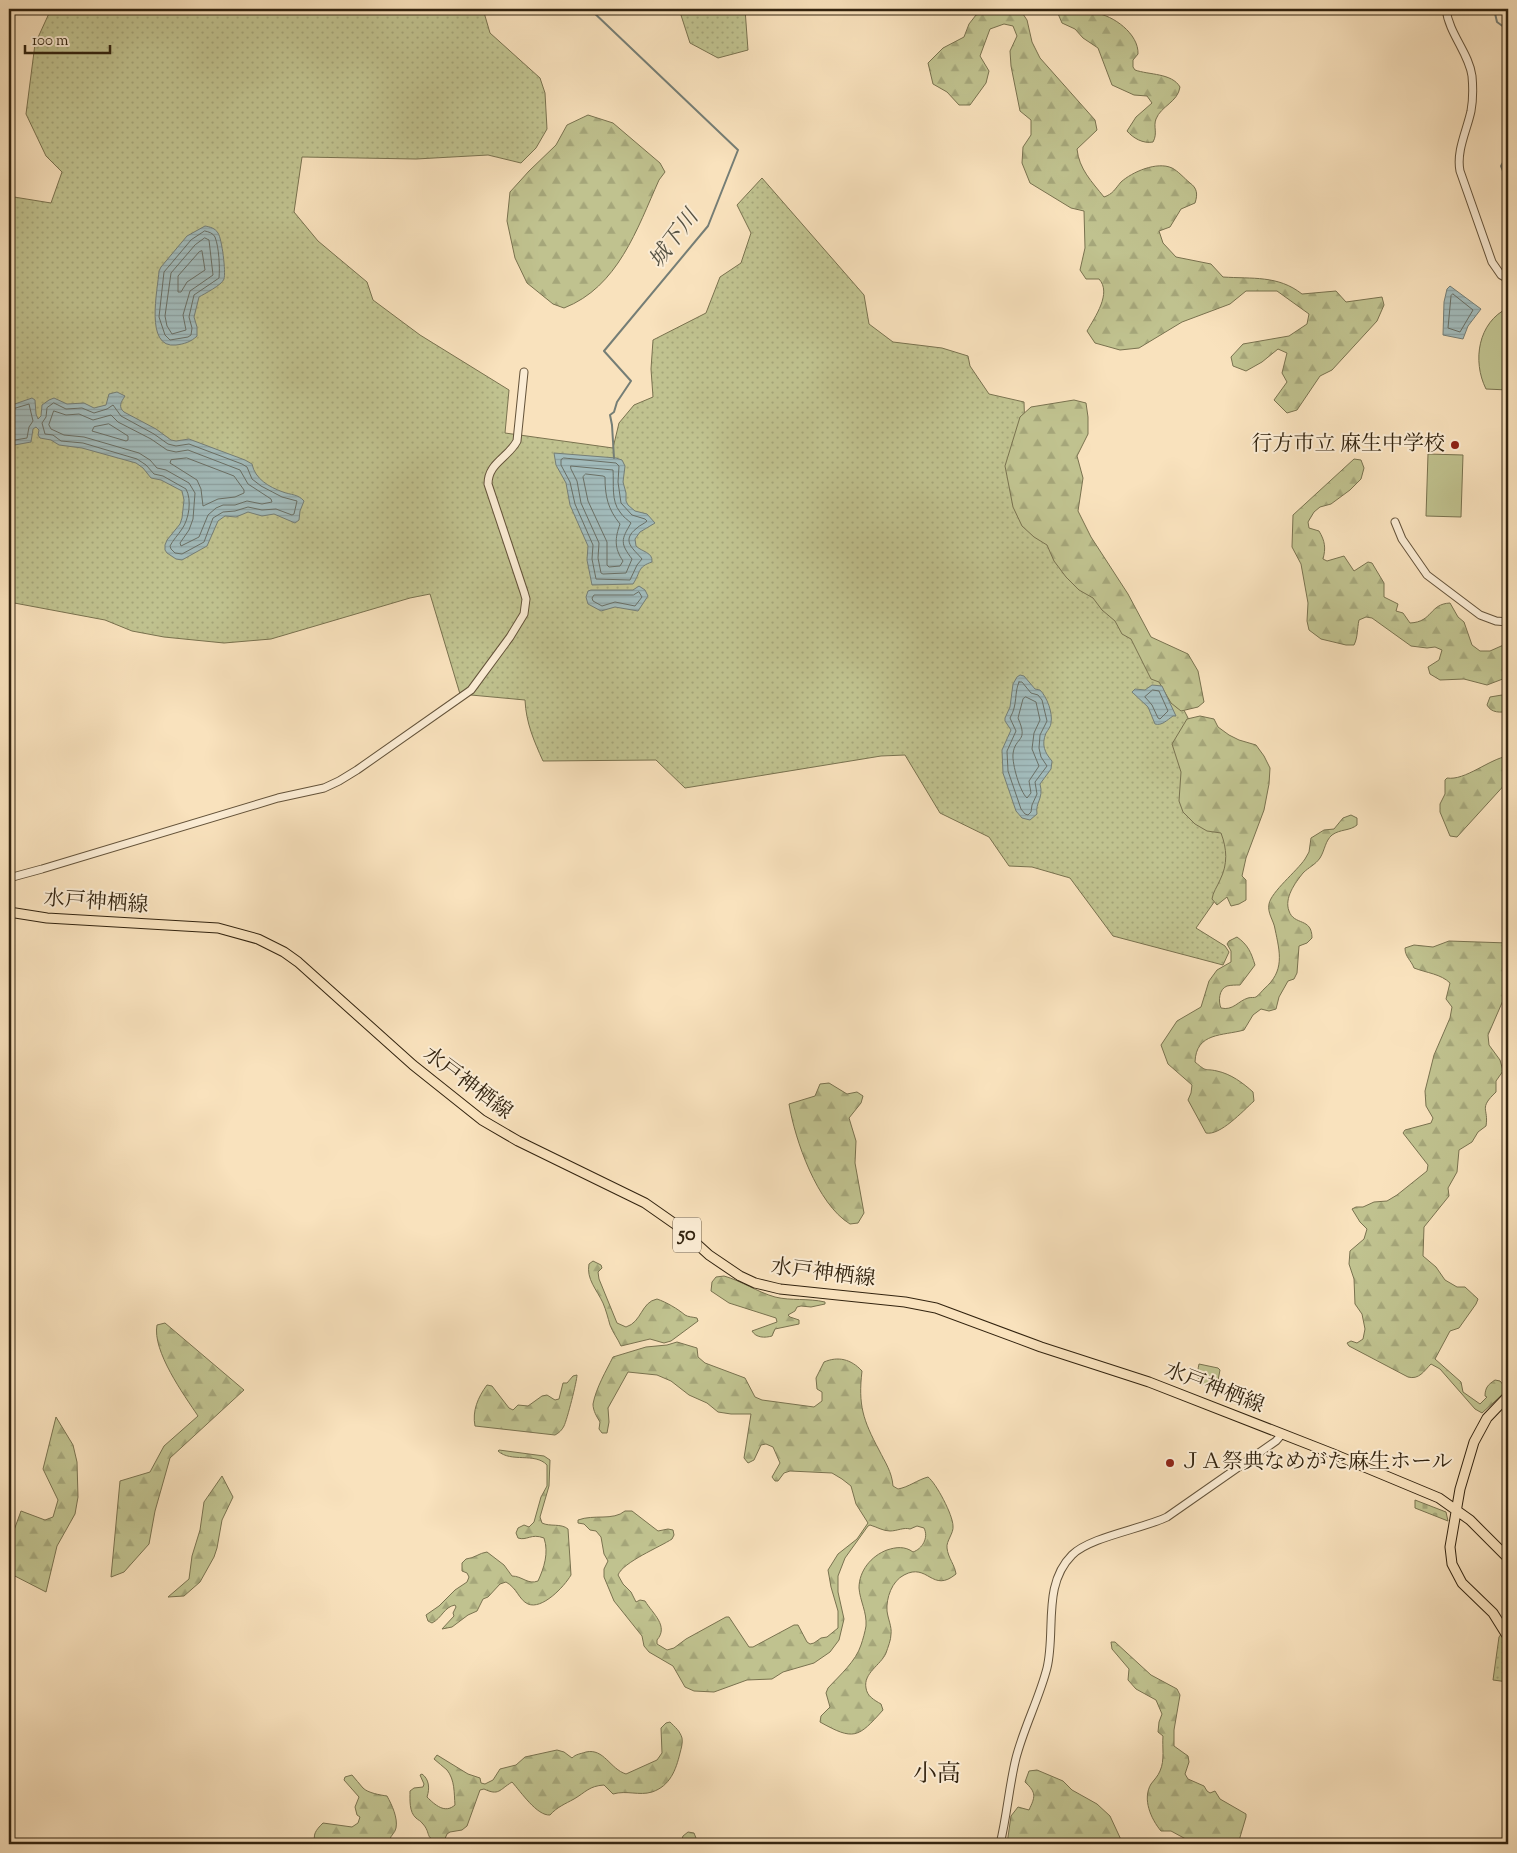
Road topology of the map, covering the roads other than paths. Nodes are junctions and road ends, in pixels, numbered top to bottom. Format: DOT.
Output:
graph roads {
  1 [pos="1446,9"];
  2 [pos="1508,279"];
  3 [pos="524,372"];
  4 [pos="1395,522"];
  5 [pos="1508,622"];
  6 [pos="9,878"];
  7 [pos="9,912"];
  8 [pos="1508,1396"];
  9 [pos="1282,1434"];
  10 [pos="1456,1508"];
  11 [pos="1508,1558"];
  12 [pos="1508,1637"];
  13 [pos="1000,1844"];
  1 -- 2 [label="street"];
  3 -- 6 [label="street"];
  4 -- 5 [label="street"];
  7 -- 9 [label="main road, 水戸神栖線 / 50"];
  8 -- 10 [label="main road"];
  9 -- 10 [label="main road, 水戸神栖線 / 50"];
  9 -- 13 [label="street"];
  10 -- 11 [label="main road, 水戸神栖線 / 50"];
  10 -- 12 [label="main road"];
}
